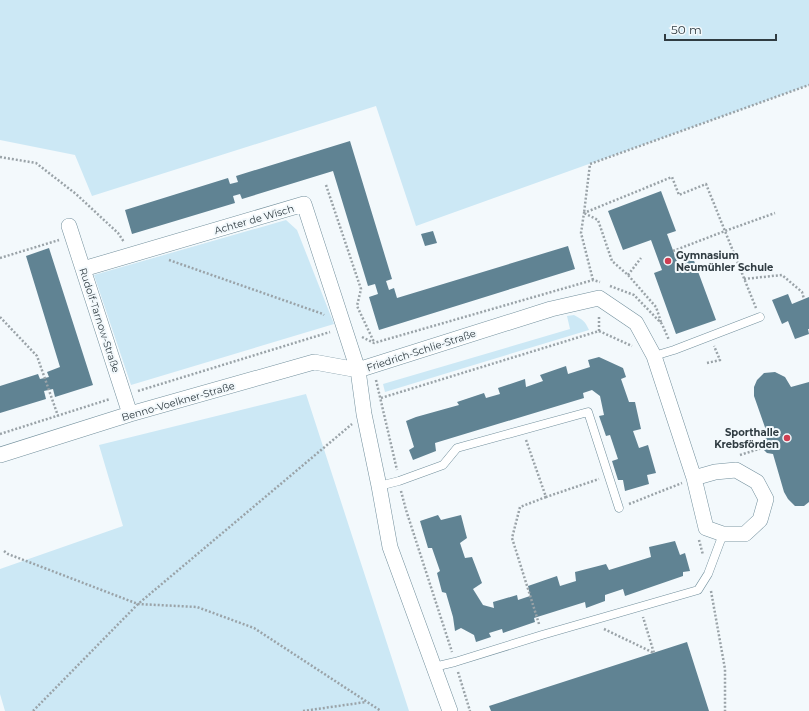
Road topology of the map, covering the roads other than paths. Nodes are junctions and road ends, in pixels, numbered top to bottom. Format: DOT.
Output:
graph roads {
  1 [pos="71,231"];
  2 [pos="83,269"];
  3 [pos="760,317"];
  4 [pos="654,356"];
  5 [pos="358,370"];
  6 [pos="130,414"];
  7 [pos="0,455"];
  8 [pos="694,478"];
  9 [pos="379,486"];
  10 [pos="619,508"];
  11 [pos="723,534"];
  12 [pos="434,667"];
  13 [pos="450,711"];
  1 -- 2 [label="street, Rudolf-Tarnow-Straße"];
  2 -- 5 [label="street, Achter de Wisch"];
  2 -- 6 [label="street, Rudolf-Tarnow-Straße"];
  3 -- 4 [label="lane"];
  4 -- 5 [label="street, Friedrich-Schlie-Straße"];
  4 -- 8 [label="street"];
  5 -- 6 [label="street, Benno-Voelkner-Straße"];
  5 -- 9 [label="street, Friedrich-Schlie-Straße"];
  6 -- 7 [label="street, Benno-Voelkner-Straße"];
  8 -- 11 [label="street"];
  8 -- 11 [label="street"];
  9 -- 10 [label="lane"];
  9 -- 12 [label="street, Friedrich-Schlie-Straße"];
  11 -- 12 [label="lane"];
  12 -- 13 [label="street, Friedrich-Schlie-Straße"];
}
